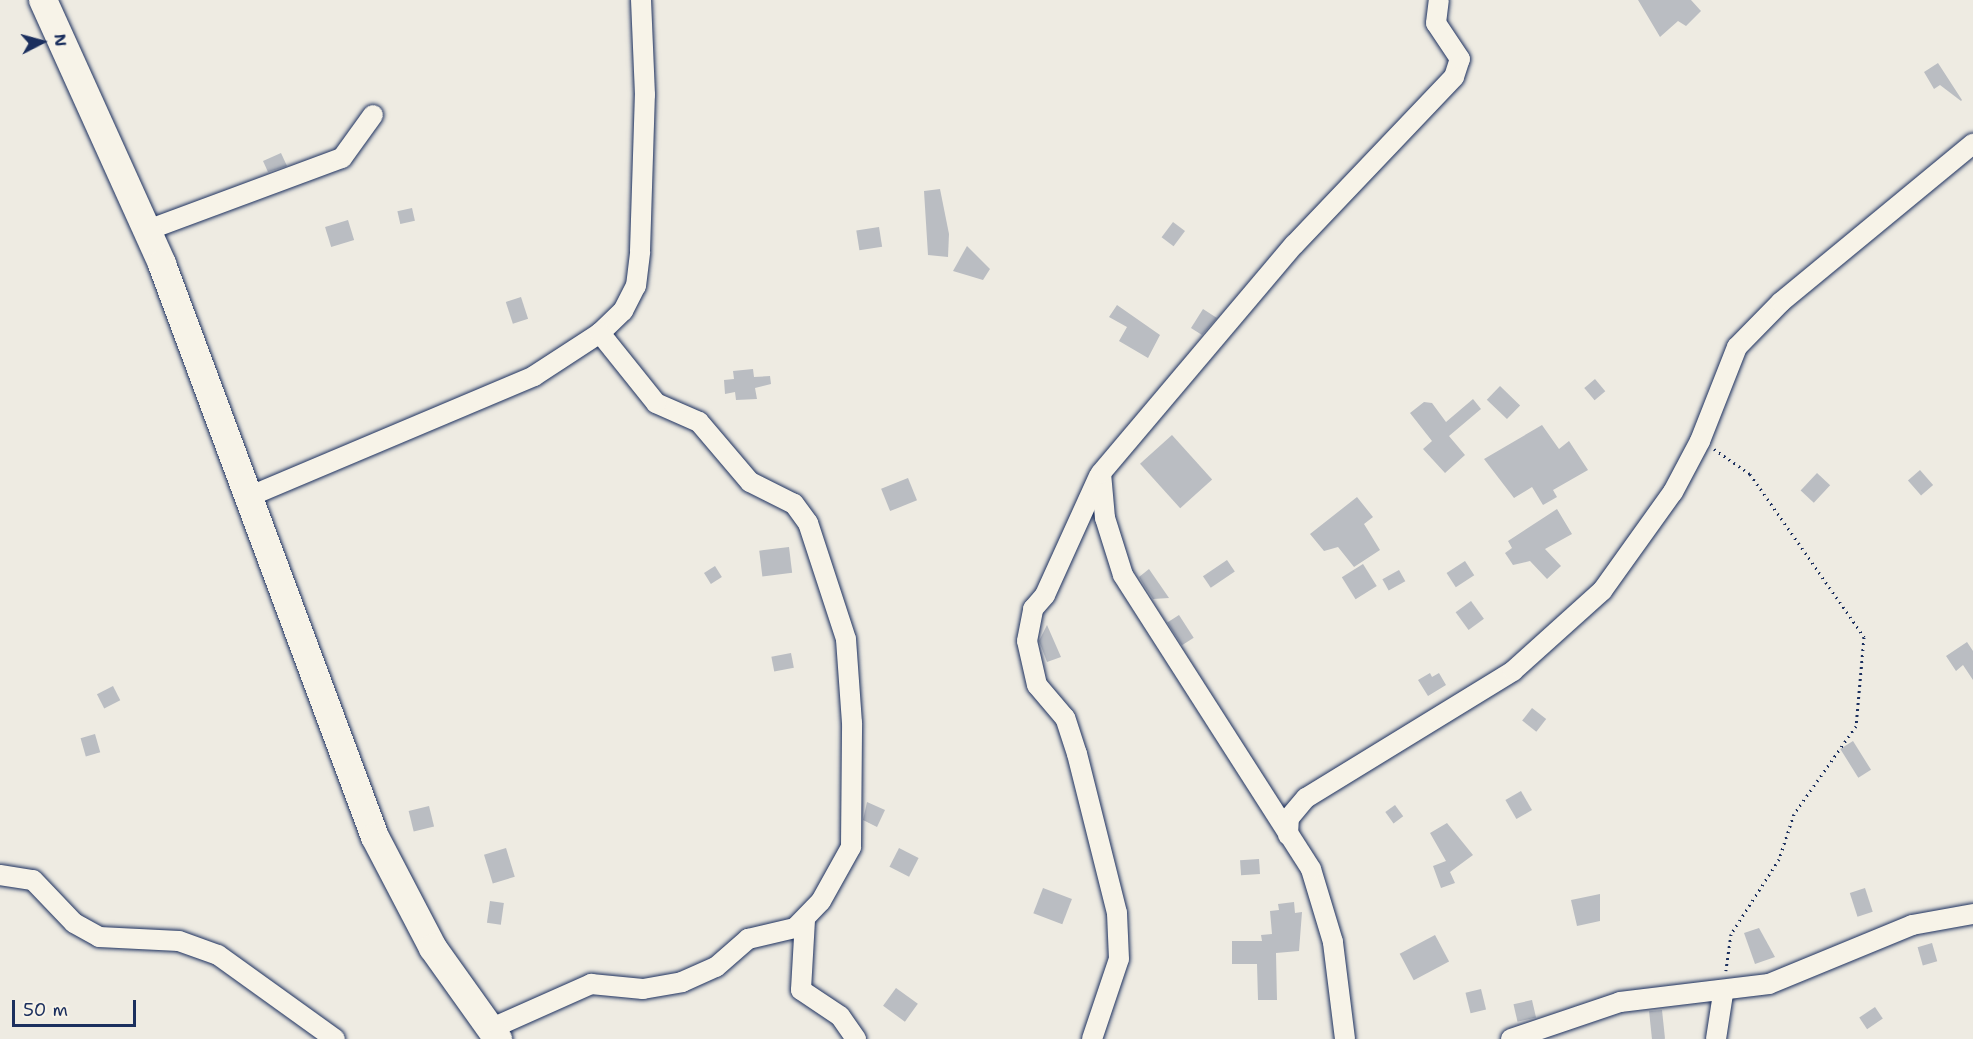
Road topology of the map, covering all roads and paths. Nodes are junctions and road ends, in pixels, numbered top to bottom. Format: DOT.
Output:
graph roads {
  1 [pos="43,0"];
  2 [pos="641,0"];
  3 [pos="1439,0"];
  4 [pos="373,115"];
  5 [pos="1973,144"];
  6 [pos="148,230"];
  7 [pos="600,333"];
  8 [pos="1701,441"];
  9 [pos="1101,473"];
  10 [pos="248,497"];
  11 [pos="1288,838"];
  12 [pos="0,875"];
  13 [pos="1973,914"];
  14 [pos="805,920"];
  15 [pos="1723,994"];
  16 [pos="492,1036"];
  17 [pos="334,1039"];
  18 [pos="856,1039"];
  19 [pos="1092,1039"];
  20 [pos="1345,1039"];
  21 [pos="1511,1039"];
  22 [pos="1716,1039"];
  1 -- 6 [label="street"];
  2 -- 7 [label="street"];
  3 -- 9 [label="street"];
  4 -- 6 [label="street"];
  5 -- 8 [label="street"];
  6 -- 10 [label="street"];
  7 -- 10 [label="street"];
  7 -- 14 [label="street"];
  8 -- 11 [label="street"];
  8 -- 15 [label="path"];
  9 -- 11 [label="street"];
  9 -- 19 [label="street"];
  10 -- 16 [label="street"];
  11 -- 20 [label="street"];
  12 -- 17 [label="street"];
  13 -- 15 [label="street"];
  14 -- 16 [label="street"];
  14 -- 18 [label="street"];
  15 -- 21 [label="street"];
  15 -- 22 [label="street"];
}
